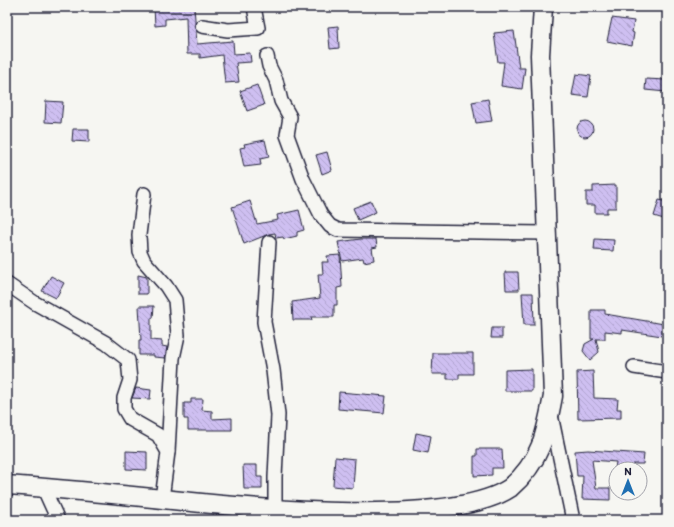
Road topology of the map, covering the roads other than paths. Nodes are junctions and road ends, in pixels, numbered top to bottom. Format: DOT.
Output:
graph roads {
  1 [pos="254,7"];
  2 [pos="542,7"];
  3 [pos="202,26"];
  4 [pos="267,56"];
  5 [pos="144,194"];
  6 [pos="546,233"];
  7 [pos="269,242"];
  8 [pos="7,284"];
  9 [pos="634,367"];
  10 [pos="667,372"];
  11 [pos="550,411"];
  12 [pos="168,452"];
  13 [pos="7,485"];
  14 [pos="43,488"];
  15 [pos="162,499"];
  16 [pos="275,511"];
  17 [pos="58,520"];
  18 [pos="573,520"];
  1 -- 3 [label="street"];
  2 -- 6 [label="street"];
  4 -- 6 [label="street"];
  5 -- 12 [label="street"];
  6 -- 11 [label="street"];
  7 -- 16 [label="street"];
  8 -- 12 [label="street"];
  9 -- 10 [label="street"];
  11 -- 16 [label="street"];
  11 -- 18 [label="street"];
  12 -- 15 [label="street"];
  13 -- 14 [label="street"];
  14 -- 15 [label="street"];
  14 -- 17 [label="street"];
  15 -- 16 [label="street"];
}
